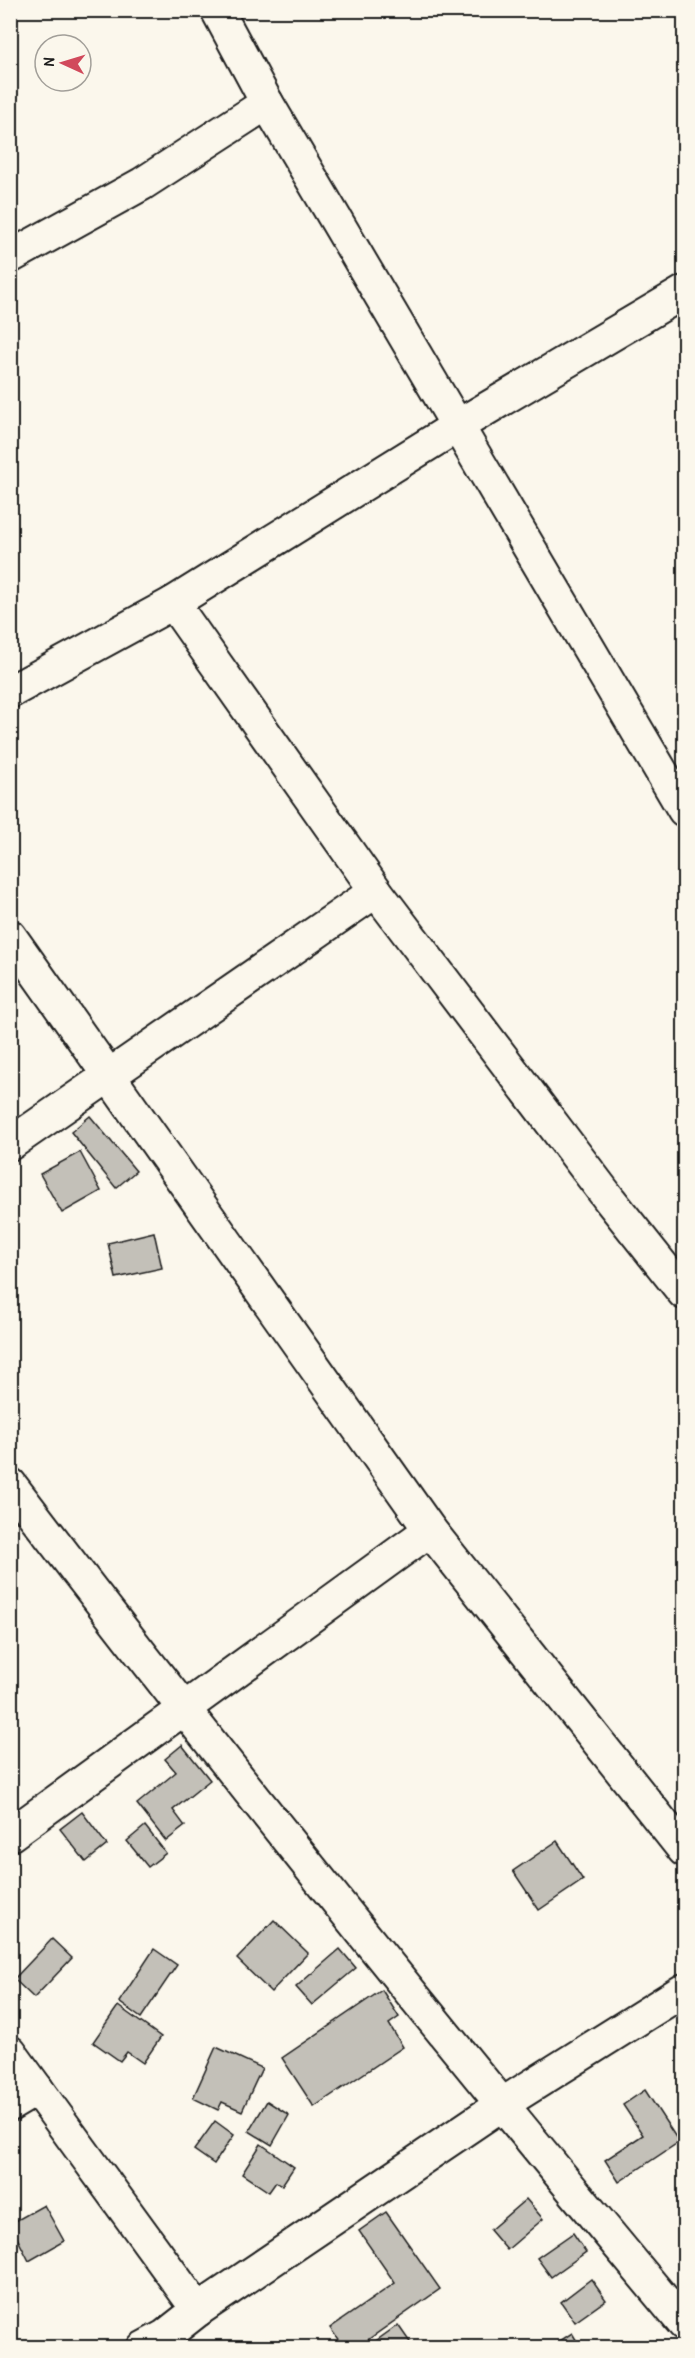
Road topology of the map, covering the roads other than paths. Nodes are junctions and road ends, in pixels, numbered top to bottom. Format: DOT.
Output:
graph roads {
  1 [pos="217,10"];
  2 [pos="267,103"];
  3 [pos="10,257"];
  4 [pos="684,292"];
  5 [pos="459,426"];
  6 [pos="173,603"];
  7 [pos="10,692"];
  8 [pos="684,810"];
  9 [pos="376,891"];
  10 [pos="10,936"];
  11 [pos="108,1076"];
  12 [pos="10,1144"];
  13 [pos="684,1293"];
  14 [pos="10,1484"];
  15 [pos="430,1530"];
  16 [pos="182,1709"];
  17 [pos="10,1835"];
  18 [pos="684,1850"];
  19 [pos="684,1990"];
  20 [pos="10,2052"];
  21 [pos="37,2089"];
  22 [pos="10,2105"];
  23 [pos="501,2105"];
  24 [pos="198,2310"];
  25 [pos="684,2324"];
  26 [pos="143,2348"];
  1 -- 2 [label="street"];
  2 -- 3 [label="street"];
  2 -- 5 [label="street"];
  4 -- 5 [label="street"];
  5 -- 6 [label="street"];
  5 -- 8 [label="street"];
  6 -- 7 [label="street"];
  6 -- 9 [label="street"];
  9 -- 11 [label="street"];
  9 -- 13 [label="street"];
  10 -- 11 [label="street"];
  11 -- 12 [label="street"];
  11 -- 15 [label="street"];
  14 -- 16 [label="street"];
  15 -- 16 [label="street"];
  15 -- 18 [label="street"];
  16 -- 17 [label="street"];
  16 -- 23 [label="street"];
  19 -- 23 [label="street"];
  20 -- 21 [label="street"];
  21 -- 22 [label="street"];
  21 -- 24 [label="street"];
  23 -- 24 [label="street"];
  23 -- 25 [label="street"];
  24 -- 26 [label="street"];
}
